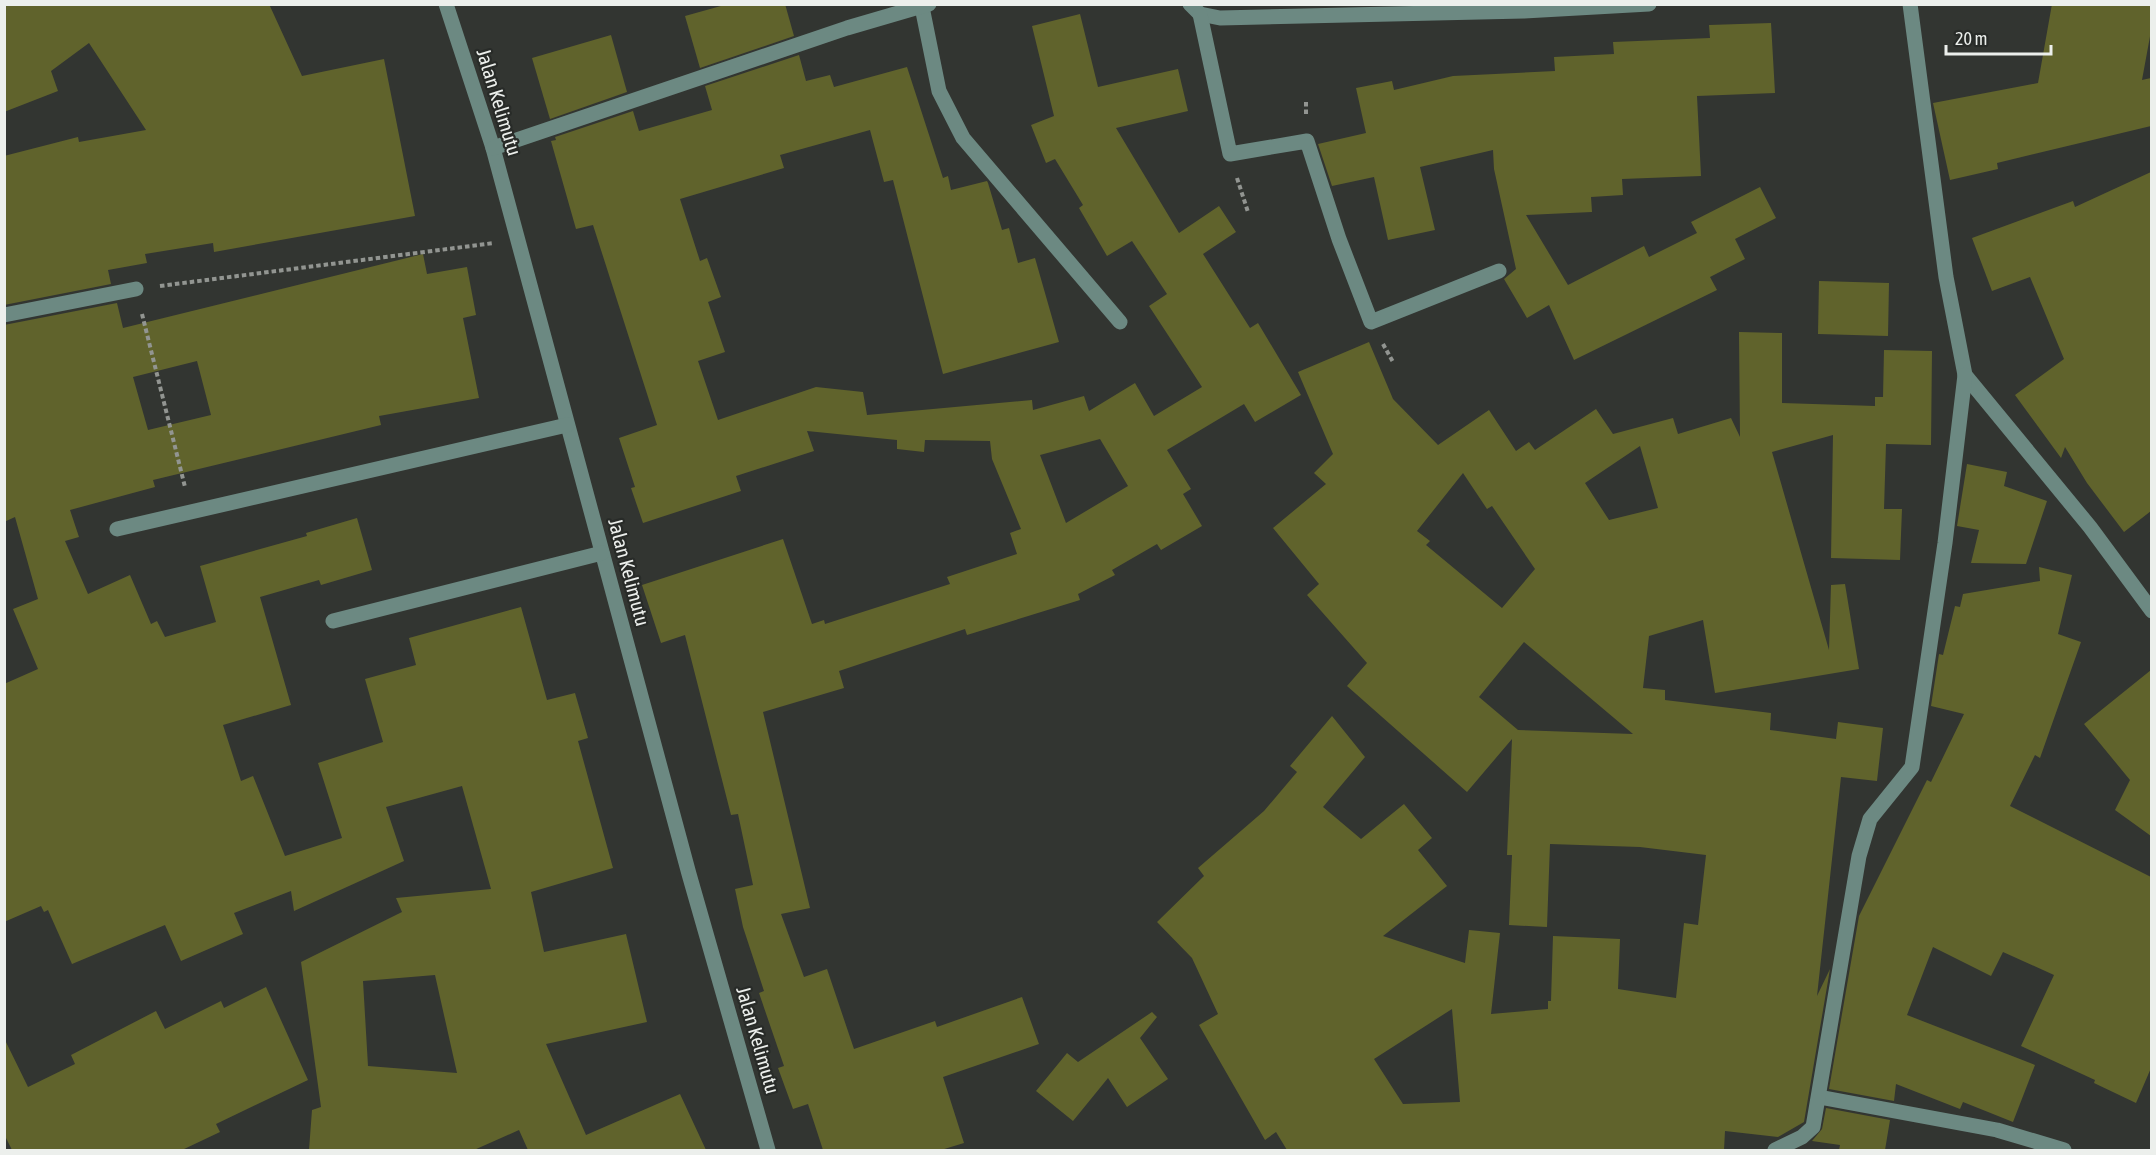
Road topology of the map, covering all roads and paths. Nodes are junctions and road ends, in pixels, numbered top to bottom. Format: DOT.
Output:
graph roads {
  1 [pos="446,4"];
  2 [pos="1649,4"];
  3 [pos="1910,4"];
  4 [pos="925,5"];
  5 [pos="1195,9"];
  6 [pos="493,148"];
  7 [pos="1230,154"];
  8 [pos="1248,212"];
  9 [pos="518,240"];
  10 [pos="1499,271"];
  11 [pos="136,289"];
  12 [pos="4,315"];
  13 [pos="1120,322"];
  14 [pos="1965,375"];
  15 [pos="567,424"];
  16 [pos="191,511"];
  17 [pos="117,529"];
  18 [pos="602,553"];
  19 [pos="2151,611"];
  20 [pos="333,621"];
  21 [pos="1819,1097"];
  22 [pos="768,1150"];
  23 [pos="1775,1150"];
  24 [pos="2064,1150"];
  1 -- 6 [label="street, Jalan Kelimutu"];
  2 -- 5 [label="street"];
  3 -- 14 [label="street"];
  4 -- 6 [label="street"];
  4 -- 13 [label="street"];
  5 -- 7 [label="street"];
  6 -- 9 [label="street, Jalan Kelimutu"];
  7 -- 8 [label="path"];
  7 -- 10 [label="street"];
  9 -- 11 [label="path"];
  9 -- 15 [label="street, Jalan Kelimutu"];
  11 -- 12 [label="street"];
  11 -- 16 [label="path"];
  14 -- 19 [label="street"];
  14 -- 21 [label="street"];
  15 -- 16 [label="street"];
  15 -- 18 [label="street, Jalan Kelimutu"];
  16 -- 17 [label="street"];
  18 -- 20 [label="street"];
  18 -- 22 [label="street, Jalan Kelimutu"];
  21 -- 23 [label="street"];
  21 -- 24 [label="street"];
}
